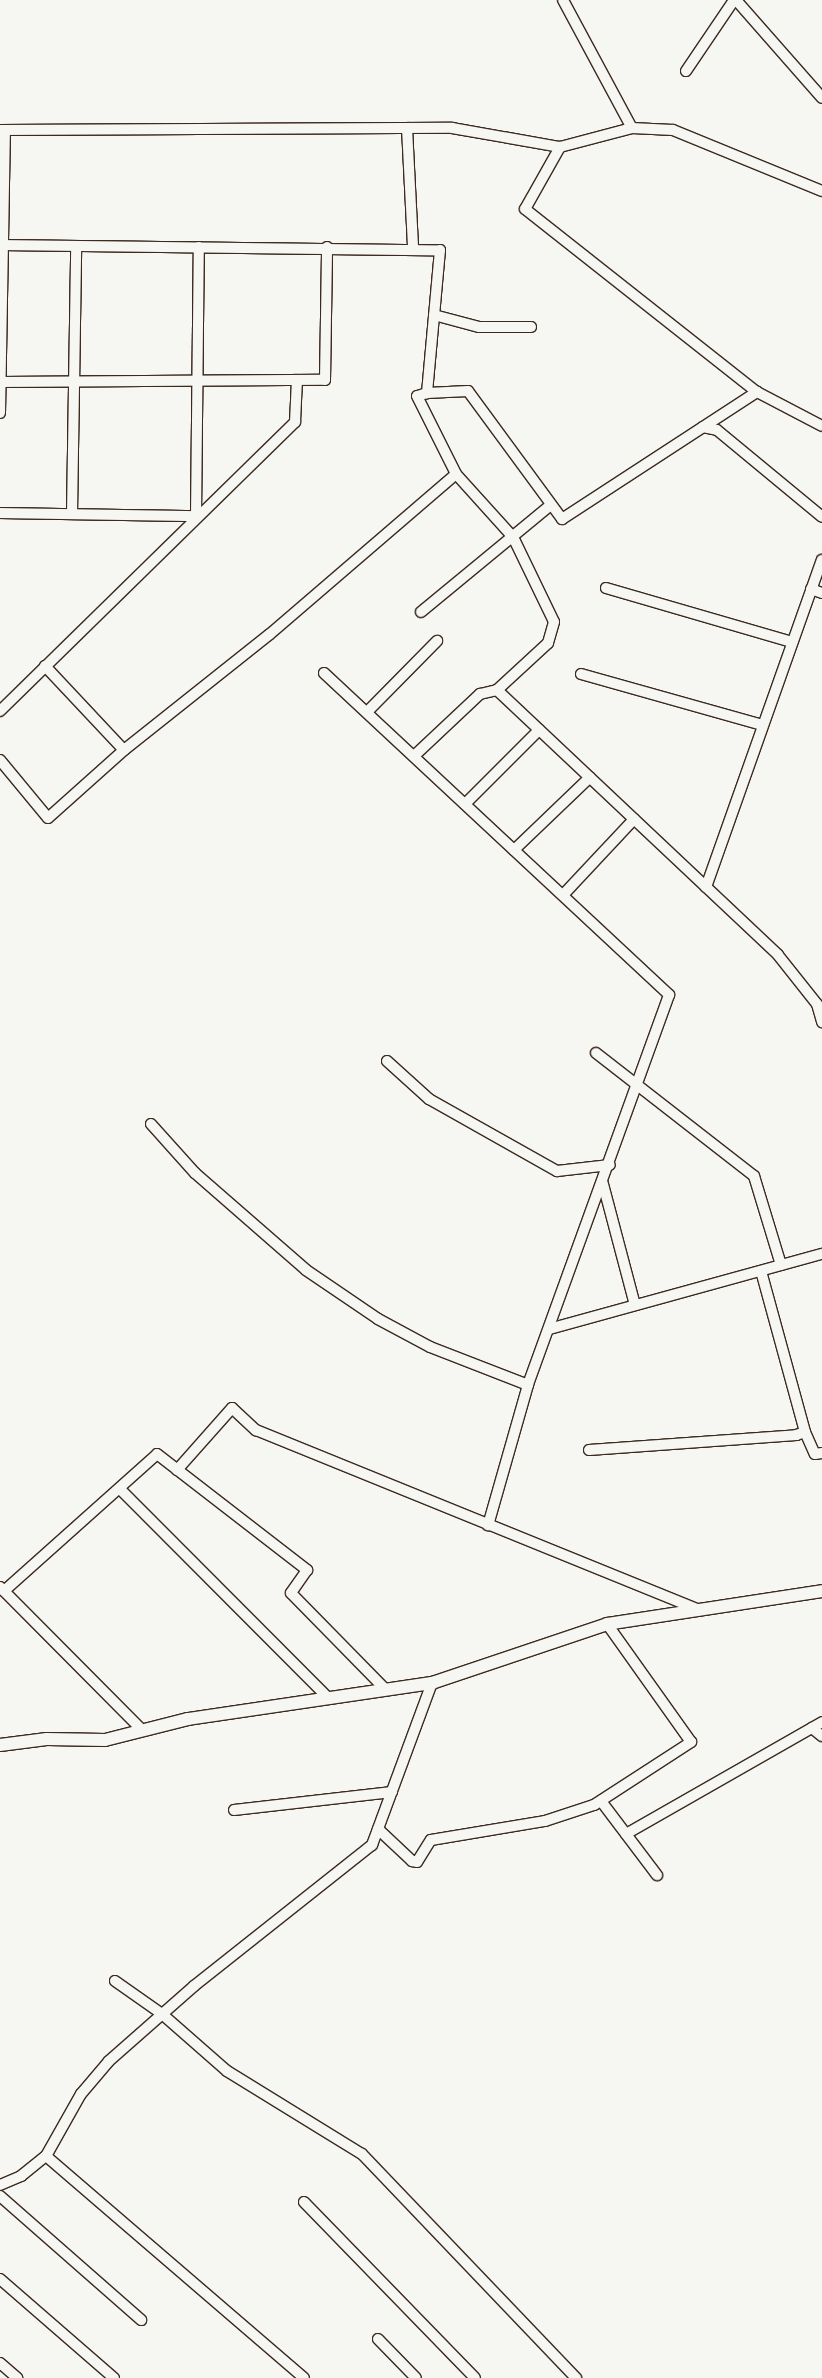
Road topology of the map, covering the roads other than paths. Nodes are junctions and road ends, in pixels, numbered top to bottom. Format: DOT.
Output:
graph roads {
  1 [pos="563,0"];
  2 [pos="735,0"];
  3 [pos="686,71"];
  4 [pos="822,98"];
  5 [pos="407,128"];
  6 [pos="632,128"];
  7 [pos="3,130"];
  8 [pos="560,147"];
  9 [pos="822,191"];
  10 [pos="2,246"];
  11 [pos="76,246"];
  12 [pos="199,247"];
  13 [pos="327,247"];
  14 [pos="413,248"];
  15 [pos="434,315"];
  16 [pos="531,327"];
  17 [pos="297,380"];
  18 [pos="197,381"];
  19 [pos="1,382"];
  20 [pos="74,382"];
  21 [pos="757,392"];
  22 [pos="427,393"];
  23 [pos="0,413"];
  24 [pos="822,426"];
  25 [pos="703,427"];
  26 [pos="456,474"];
  27 [pos="551,505"];
  28 [pos="0,513"];
  29 [pos="72,514"];
  30 [pos="196,516"];
  31 [pos="822,517"];
  32 [pos="513,538"];
  33 [pos="822,560"];
  34 [pos="606,588"];
  35 [pos="812,589"];
  36 [pos="822,593"];
  37 [pos="422,612"];
  38 [pos="436,641"];
  39 [pos="792,642"];
  40 [pos="45,666"];
  41 [pos="324,673"];
  42 [pos="581,674"];
  43 [pos="496,690"];
  44 [pos="0,711"];
  45 [pos="367,712"];
  46 [pos="762,725"];
  47 [pos="539,730"];
  48 [pos="124,750"];
  49 [pos="414,756"];
  50 [pos="0,760"];
  51 [pos="590,777"];
  52 [pos="465,804"];
  53 [pos="634,819"];
  54 [pos="514,850"];
  55 [pos="706,887"];
  56 [pos="563,895"];
  57 [pos="822,1022"];
  58 [pos="596,1053"];
  59 [pos="387,1061"];
  60 [pos="637,1086"];
  61 [pos="151,1124"];
  62 [pos="610,1166"];
  63 [pos="603,1184"];
  64 [pos="822,1254"];
  65 [pos="781,1265"];
  66 [pos="761,1271"];
  67 [pos="635,1305"];
  68 [pos="549,1329"];
  69 [pos="528,1385"];
  70 [pos="805,1432"];
  71 [pos="589,1450"];
  72 [pos="822,1453"];
  73 [pos="177,1470"];
  74 [pos="120,1489"];
  75 [pos="488,1525"];
  76 [pos="2,1589"];
  77 [pos="822,1591"];
  78 [pos="700,1610"];
  79 [pos="607,1624"];
  80 [pos="432,1683"];
  81 [pos="384,1689"];
  82 [pos="327,1697"];
  83 [pos="822,1722"];
  84 [pos="812,1728"];
  85 [pos="144,1731"];
  86 [pos="822,1736"];
  87 [pos="0,1745"];
  88 [pos="392,1792"];
  89 [pos="601,1800"];
  90 [pos="234,1810"];
  91 [pos="378,1830"];
  92 [pos="626,1834"];
  93 [pos="657,1875"];
  94 [pos="115,1981"];
  95 [pos="162,2014"];
  96 [pos="46,2156"];
  97 [pos="0,2185"];
  98 [pos="0,2196"];
  99 [pos="304,2202"];
  100 [pos="0,2279"];
  101 [pos="141,2320"];
  102 [pos="378,2339"];
  103 [pos="0,2363"];
  104 [pos="17,2378"];
  105 [pos="114,2378"];
  106 [pos="304,2378"];
  107 [pos="416,2378"];
  108 [pos="475,2378"];
  109 [pos="576,2378"];
  1 -- 6 [label="street"];
  2 -- 3 [label="street"];
  2 -- 4 [label="street"];
  5 -- 7 [label="street"];
  5 -- 8 [label="street"];
  5 -- 14 [label="street"];
  6 -- 8 [label="street"];
  6 -- 9 [label="street"];
  7 -- 10 [label="street"];
  8 -- 21 [label="street"];
  10 -- 11 [label="street"];
  10 -- 19 [label="street"];
  11 -- 12 [label="street"];
  11 -- 20 [label="street"];
  12 -- 13 [label="street"];
  12 -- 18 [label="street"];
  13 -- 14 [label="street"];
  13 -- 17 [label="street"];
  14 -- 15 [label="street"];
  15 -- 16 [label="street"];
  15 -- 22 [label="street"];
  17 -- 18 [label="street"];
  17 -- 30 [label="street"];
  18 -- 20 [label="street"];
  18 -- 30 [label="street"];
  19 -- 20 [label="street"];
  19 -- 23 [label="street"];
  20 -- 29 [label="street"];
  21 -- 24 [label="street"];
  21 -- 25 [label="street"];
  22 -- 26 [label="street"];
  22 -- 27 [label="street"];
  25 -- 27 [label="street"];
  25 -- 31 [label="street"];
  26 -- 32 [label="street"];
  26 -- 48 [label="street"];
  27 -- 32 [label="street"];
  28 -- 29 [label="street"];
  29 -- 30 [label="street"];
  30 -- 40 [label="street"];
  32 -- 37 [label="street"];
  32 -- 43 [label="street"];
  33 -- 35 [label="street"];
  34 -- 39 [label="street"];
  35 -- 36 [label="street"];
  35 -- 39 [label="street"];
  38 -- 45 [label="street"];
  39 -- 46 [label="street"];
  40 -- 44 [label="street"];
  40 -- 48 [label="street"];
  41 -- 45 [label="street"];
  42 -- 46 [label="street"];
  43 -- 47 [label="street"];
  43 -- 49 [label="street"];
  45 -- 49 [label="street"];
  46 -- 55 [label="street"];
  47 -- 51 [label="street"];
  47 -- 52 [label="street"];
  48 -- 50 [label="street"];
  49 -- 52 [label="street"];
  51 -- 53 [label="street"];
  51 -- 54 [label="street"];
  52 -- 54 [label="street"];
  53 -- 55 [label="street"];
  53 -- 56 [label="street"];
  54 -- 56 [label="street"];
  55 -- 57 [label="street"];
  56 -- 60 [label="street"];
  58 -- 60 [label="street"];
  59 -- 62 [label="street"];
  60 -- 62 [label="street"];
  60 -- 65 [label="street"];
  61 -- 69 [label="street"];
  62 -- 63 [label="street"];
  63 -- 67 [label="street"];
  63 -- 68 [label="street"];
  64 -- 65 [label="street"];
  65 -- 66 [label="street"];
  66 -- 67 [label="street"];
  66 -- 70 [label="street"];
  67 -- 68 [label="street"];
  68 -- 69 [label="street"];
  69 -- 75 [label="street"];
  70 -- 71 [label="street"];
  70 -- 72 [label="street"];
  73 -- 74 [label="street"];
  73 -- 75 [label="street"];
  73 -- 81 [label="street"];
  74 -- 76 [label="street"];
  74 -- 82 [label="street"];
  75 -- 78 [label="street"];
  76 -- 85 [label="street"];
  77 -- 78 [label="street"];
  78 -- 79 [label="street"];
  79 -- 80 [label="street"];
  79 -- 89 [label="street"];
  80 -- 81 [label="street"];
  80 -- 88 [label="street"];
  81 -- 82 [label="street"];
  82 -- 85 [label="street"];
  83 -- 84 [label="street"];
  84 -- 86 [label="street"];
  84 -- 92 [label="street"];
  85 -- 87 [label="street"];
  88 -- 90 [label="street"];
  88 -- 91 [label="street"];
  89 -- 91 [label="street"];
  89 -- 92 [label="street"];
  91 -- 95 [label="street"];
  92 -- 93 [label="street"];
  94 -- 95 [label="street"];
  95 -- 96 [label="street"];
  95 -- 109 [label="street"];
  96 -- 97 [label="street"];
  96 -- 106 [label="street"];
  98 -- 101 [label="street"];
  99 -- 108 [label="street"];
  100 -- 105 [label="street"];
  102 -- 107 [label="street"];
  103 -- 104 [label="street"];
}
